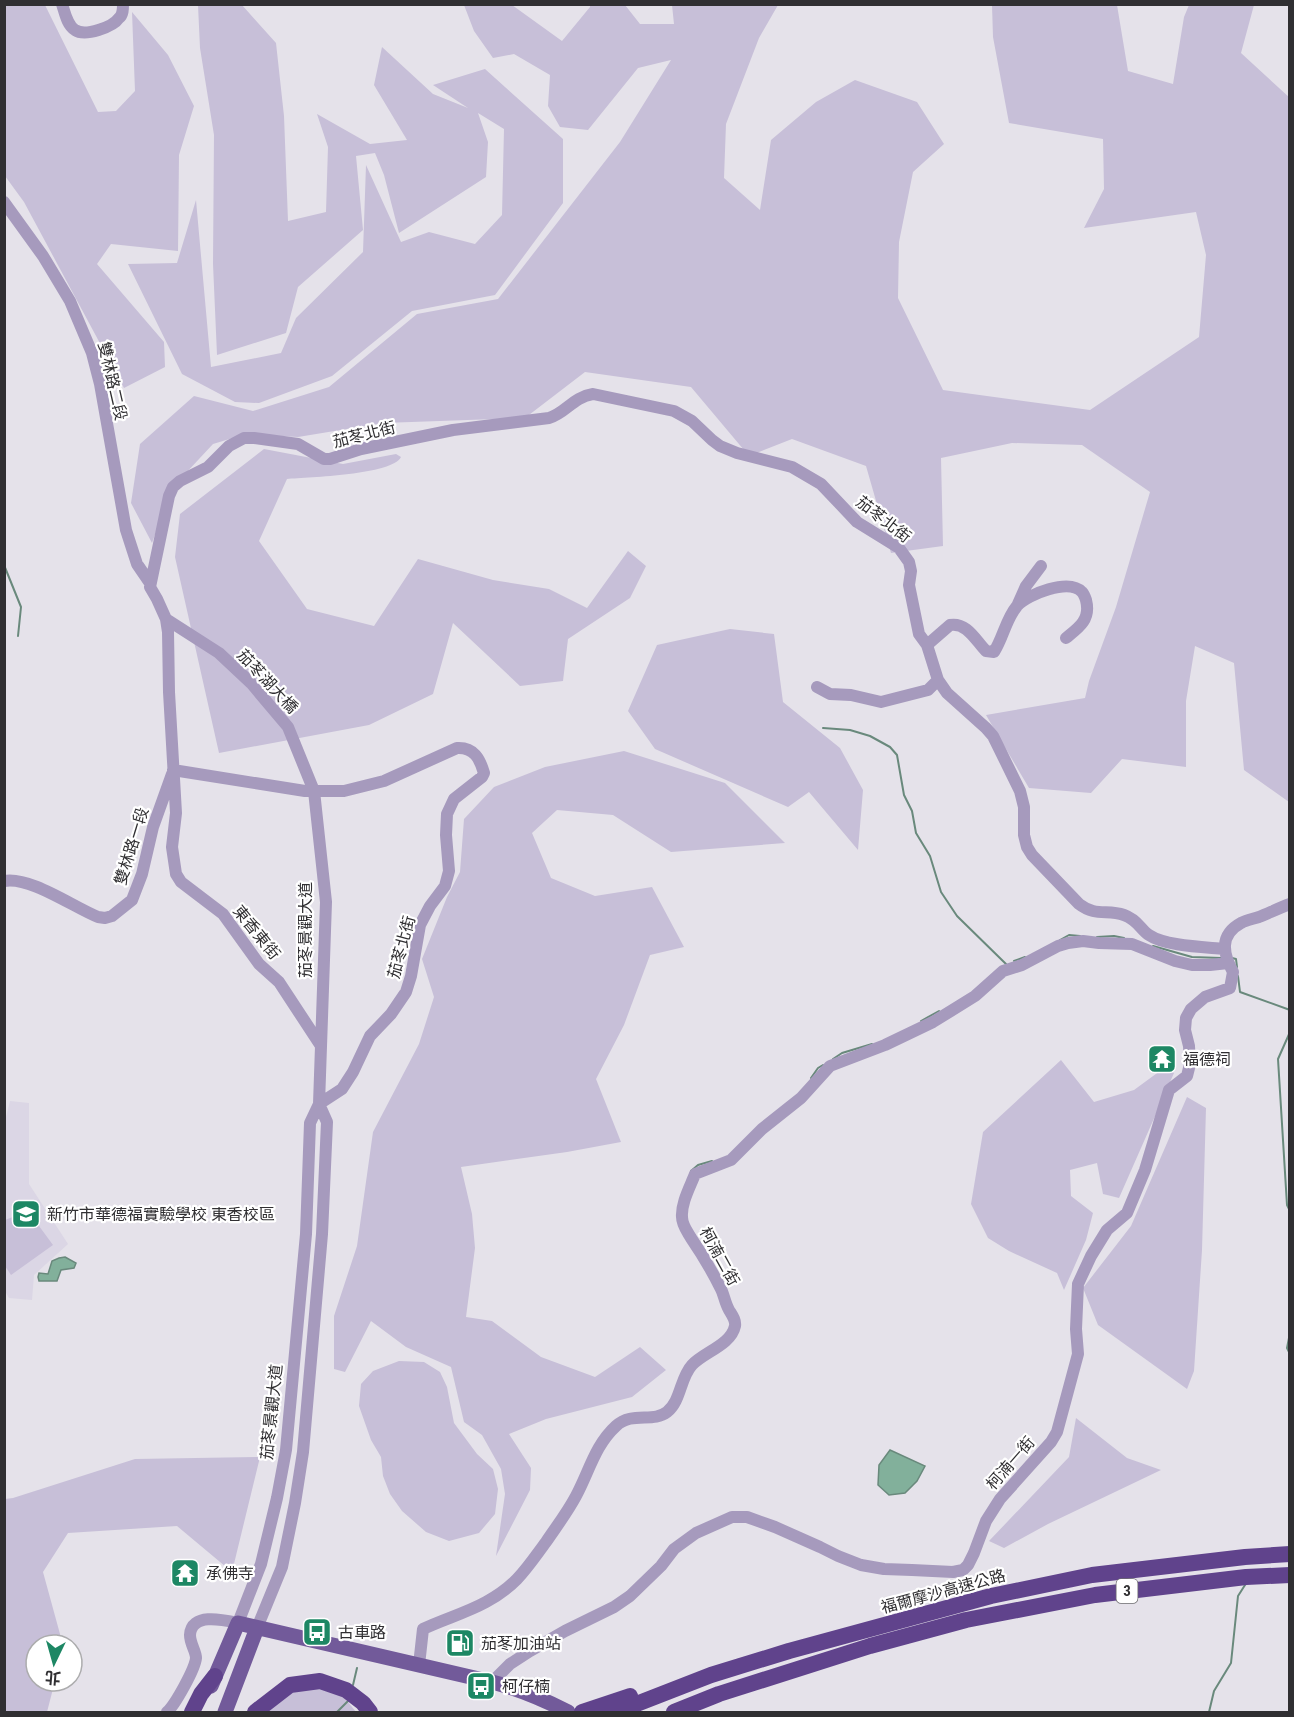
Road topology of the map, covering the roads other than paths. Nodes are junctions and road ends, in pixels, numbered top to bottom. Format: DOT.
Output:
graph roads {
  1 [pos="62,4"];
  2 [pos="123,4"];
  3 [pos="4,202"];
  4 [pos="1041,566"];
  5 [pos="150,583"];
  6 [pos="1018,605"];
  7 [pos="165,619"];
  8 [pos="1066,638"];
  9 [pos="927,645"];
  10 [pos="938,680"];
  11 [pos="817,687"];
  12 [pos="173,770"];
  13 [pos="314,791"];
  14 [pos="4,881"];
  15 [pos="1290,904"];
  16 [pos="1224,949"];
  17 [pos="1228,963"];
  18 [pos="321,1046"];
  19 [pos="319,1104"];
  20 [pos="1290,1554"];
  21 [pos="1290,1575"];
  22 [pos="238,1623"];
  23 [pos="257,1628"];
  24 [pos="789,1651"];
  25 [pos="419,1665"];
  26 [pos="215,1676"];
  27 [pos="492,1682"];
  28 [pos="167,1713"];
  29 [pos="192,1713"];
  30 [pos="201,1713"];
  31 [pos="225,1713"];
  32 [pos="255,1713"];
  33 [pos="370,1713"];
  34 [pos="568,1713"];
  35 [pos="582,1713"];
  36 [pos="616,1713"];
  37 [pos="674,1713"];
  1 -- 2 [label="street"];
  3 -- 5 [label="street, 雙林路二段"];
  4 -- 6 [label="street"];
  5 -- 7 [label="street"];
  5 -- 9 [label="street, 茄苳北街"];
  6 -- 8 [label="street"];
  6 -- 9 [label="street"];
  7 -- 12 [label="street"];
  7 -- 13 [label="street, 茄苳湖大橋"];
  9 -- 10 [label="street, 茄苳北街"];
  10 -- 11 [label="street"];
  10 -- 16 [label="street, 茄苳北街"];
  12 -- 13 [label="street, 茄苳北街"];
  12 -- 14 [label="street, 雙林路一段"];
  12 -- 18 [label="street, 東香東街"];
  13 -- 18 [label="street, 茄苳景觀大道"];
  13 -- 19 [label="street, 茄苳北街"];
  15 -- 16 [label="street"];
  16 -- 17 [label="street, 柯湳一街"];
  17 -- 25 [label="street, 柯湳二街"];
  17 -- 27 [label="street, 柯湳一街"];
  18 -- 19 [label="street, 茄苳景觀大道"];
  19 -- 22 [label="street, 茄苳景觀大道"];
  19 -- 23 [label="street, 茄苳景觀大道"];
  20 -- 24 [label="highway, 福爾摩沙高速公路 / 3"];
  21 -- 37 [label="highway, 3"];
  22 -- 23 [label="main road"];
  22 -- 26 [label="main road, 茄苳景觀大道"];
  22 -- 28 [label="street"];
  23 -- 25 [label="main road"];
  23 -- 31 [label="main road, 茄苳景觀大道"];
  24 -- 35 [label="highway"];
  24 -- 36 [label="highway, 福爾摩沙高速公路 / 3"];
  25 -- 27 [label="main road"];
  26 -- 29 [label="highway"];
  26 -- 30 [label="main road, 茄苳景觀大道"];
  27 -- 34 [label="main road"];
  32 -- 33 [label="highway"];
}
